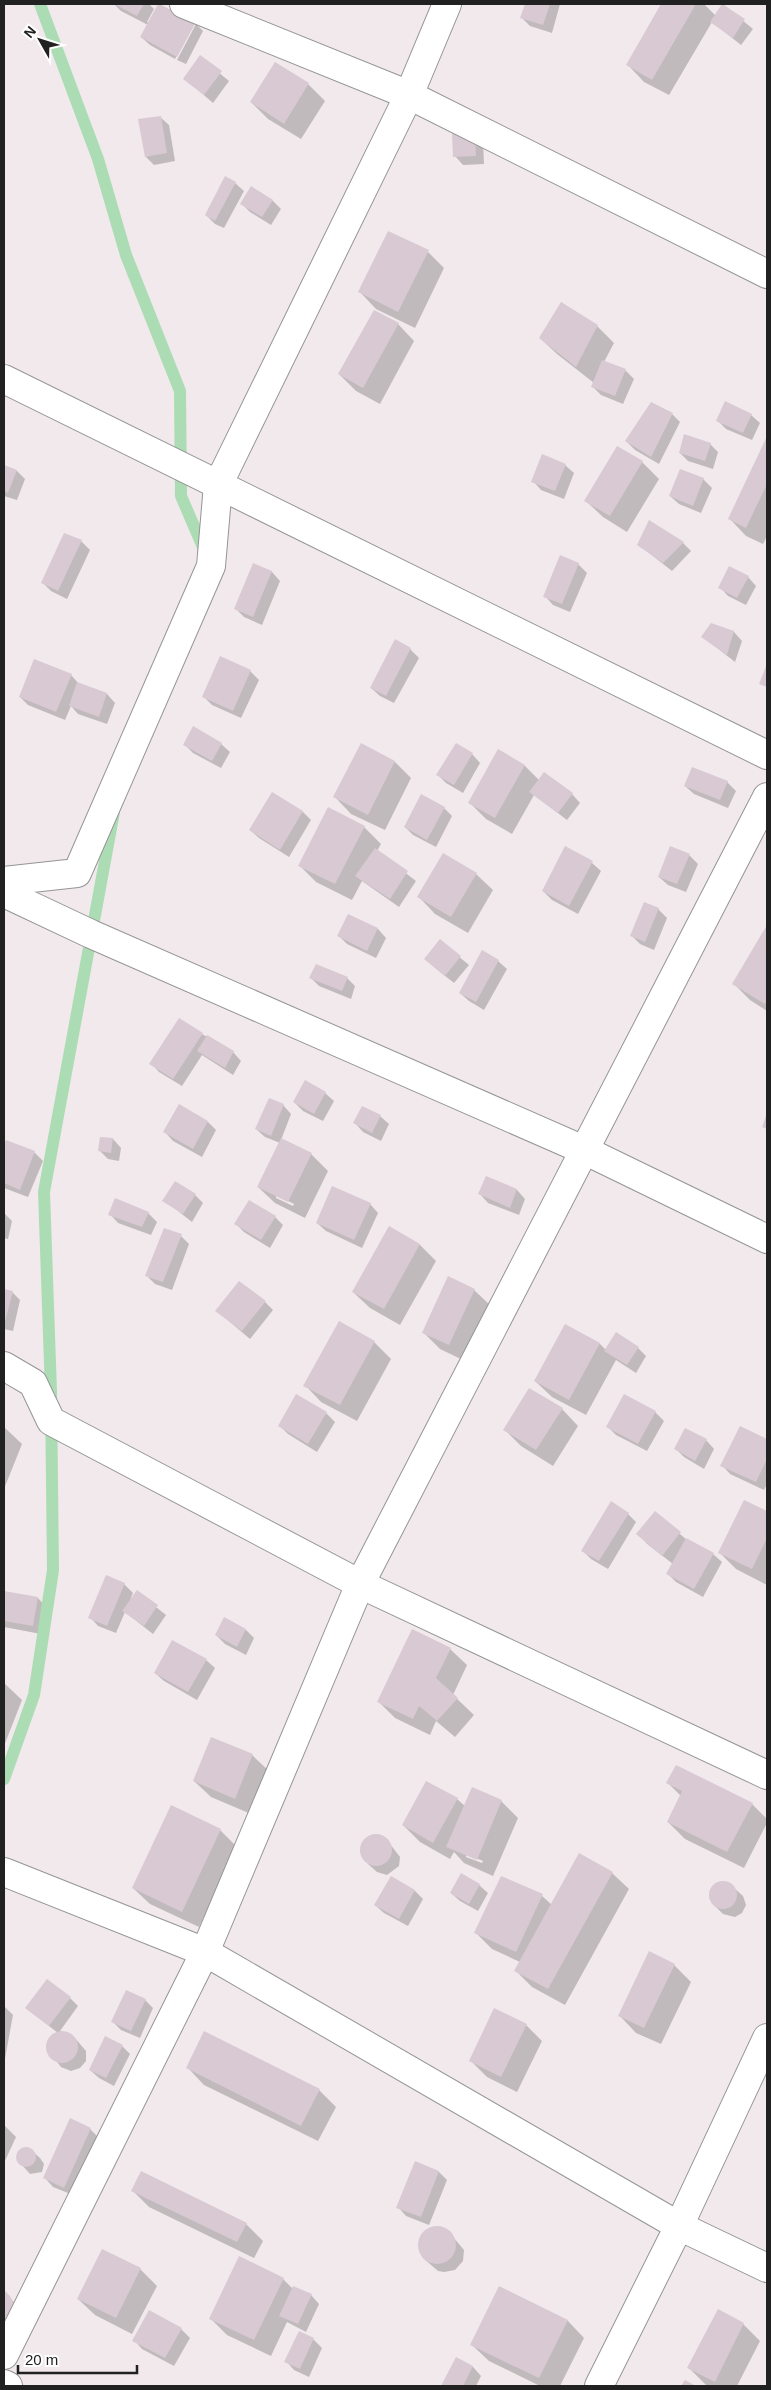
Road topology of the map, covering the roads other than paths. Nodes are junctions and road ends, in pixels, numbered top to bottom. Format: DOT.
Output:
graph roads {
  1 [pos="184,4"];
  2 [pos="448,4"];
  3 [pos="409,95"];
  4 [pos="767,274"];
  5 [pos="4,379"];
  6 [pos="218,485"];
  7 [pos="767,756"];
  8 [pos="767,797"];
  9 [pos="4,881"];
  10 [pos="4,893"];
  11 [pos="586,1151"];
  12 [pos="767,1240"];
  13 [pos="4,1366"];
  14 [pos="360,1584"];
  15 [pos="767,1775"];
  16 [pos="4,1872"];
  17 [pos="205,1952"];
  18 [pos="767,2038"];
  19 [pos="679,2226"];
  20 [pos="767,2268"];
  21 [pos="4,2355"];
  22 [pos="4,2384"];
  23 [pos="8,2386"];
  24 [pos="599,2386"];
  1 -- 3 [label="street"];
  2 -- 3 [label="street"];
  3 -- 4 [label="street"];
  3 -- 6 [label="street"];
  5 -- 6 [label="street"];
  6 -- 7 [label="street"];
  6 -- 9 [label="street"];
  8 -- 11 [label="street"];
  10 -- 11 [label="street"];
  11 -- 12 [label="street"];
  11 -- 14 [label="street"];
  13 -- 14 [label="street"];
  14 -- 15 [label="street"];
  14 -- 17 [label="street"];
  16 -- 17 [label="street"];
  17 -- 19 [label="street"];
  17 -- 21 [label="street"];
  18 -- 19 [label="street"];
  19 -- 20 [label="street"];
  19 -- 24 [label="street"];
  22 -- 23 [label="street"];
}
